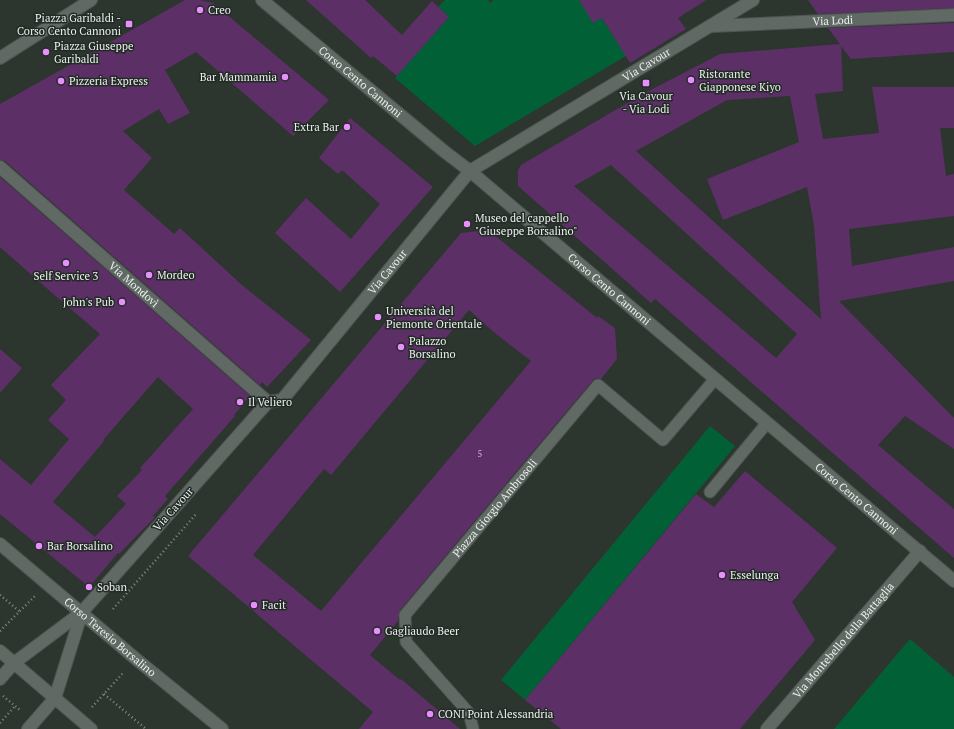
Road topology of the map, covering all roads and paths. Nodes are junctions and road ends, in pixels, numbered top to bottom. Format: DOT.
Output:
graph roads {
  1 [pos="91,0"];
  2 [pos="262,0"];
  3 [pos="753,0"];
  4 [pos="954,15"];
  5 [pos="711,26"];
  6 [pos="0,58"];
  7 [pos="0,167"];
  8 [pos="470,171"];
  9 [pos="715,379"];
  10 [pos="268,402"];
  11 [pos="767,423"];
  12 [pos="710,492"];
  13 [pos="0,544"];
  14 [pos="920,551"];
  15 [pos="954,581"];
  16 [pos="0,595"];
  17 [pos="31,601"];
  18 [pos="20,611"];
  19 [pos="82,612"];
  20 [pos="0,632"];
  21 [pos="0,651"];
  22 [pos="14,663"];
  23 [pos="125,671"];
  24 [pos="0,679"];
  25 [pos="104,694"];
  26 [pos="3,696"];
  27 [pos="55,698"];
  28 [pos="99,699"];
  29 [pos="14,706"];
  30 [pos="26,716"];
  31 [pos="0,723"];
  32 [pos="28,729"];
  33 [pos="91,729"];
  34 [pos="146,729"];
  35 [pos="222,729"];
  36 [pos="473,729"];
  37 [pos="767,729"];
  1 -- 6 [label="street"];
  2 -- 8 [label="street, Corso Cento Cannoni"];
  3 -- 5 [label="street, Via Cavour"];
  4 -- 5 [label="street, Via Lodi"];
  5 -- 8 [label="street, Via Cavour"];
  7 -- 10 [label="street, Via Mondovì"];
  8 -- 9 [label="street, Corso Cento Cannoni"];
  8 -- 10 [label="street, Via Cavour"];
  9 -- 11 [label="street, Corso Cento Cannoni"];
  9 -- 36 [label="lane, Piazza Giorgio Ambrosoli"];
  10 -- 19 [label="street, Via Cavour"];
  11 -- 12 [label="lane"];
  11 -- 14 [label="street, Corso Cento Cannoni"];
  13 -- 19 [label="street, Corso Teresio Borsalino"];
  14 -- 15 [label="street, Corso Cento Cannoni"];
  14 -- 37 [label="street, Via Montebello della Battaglia"];
  16 -- 18 [label="path"];
  17 -- 18 [label="path"];
  18 -- 20 [label="path"];
  19 -- 22 [label="street"];
  19 -- 27 [label="street"];
  19 -- 35 [label="street, Corso Teresio Borsalino"];
  21 -- 22 [label="street"];
  22 -- 24 [label="street"];
  22 -- 27 [label="street"];
  23 -- 25 [label="path"];
  25 -- 28 [label="path"];
  25 -- 34 [label="path"];
  26 -- 29 [label="path"];
  27 -- 32 [label="street"];
  27 -- 33 [label="street"];
  29 -- 30 [label="path"];
  29 -- 31 [label="path"];
}
